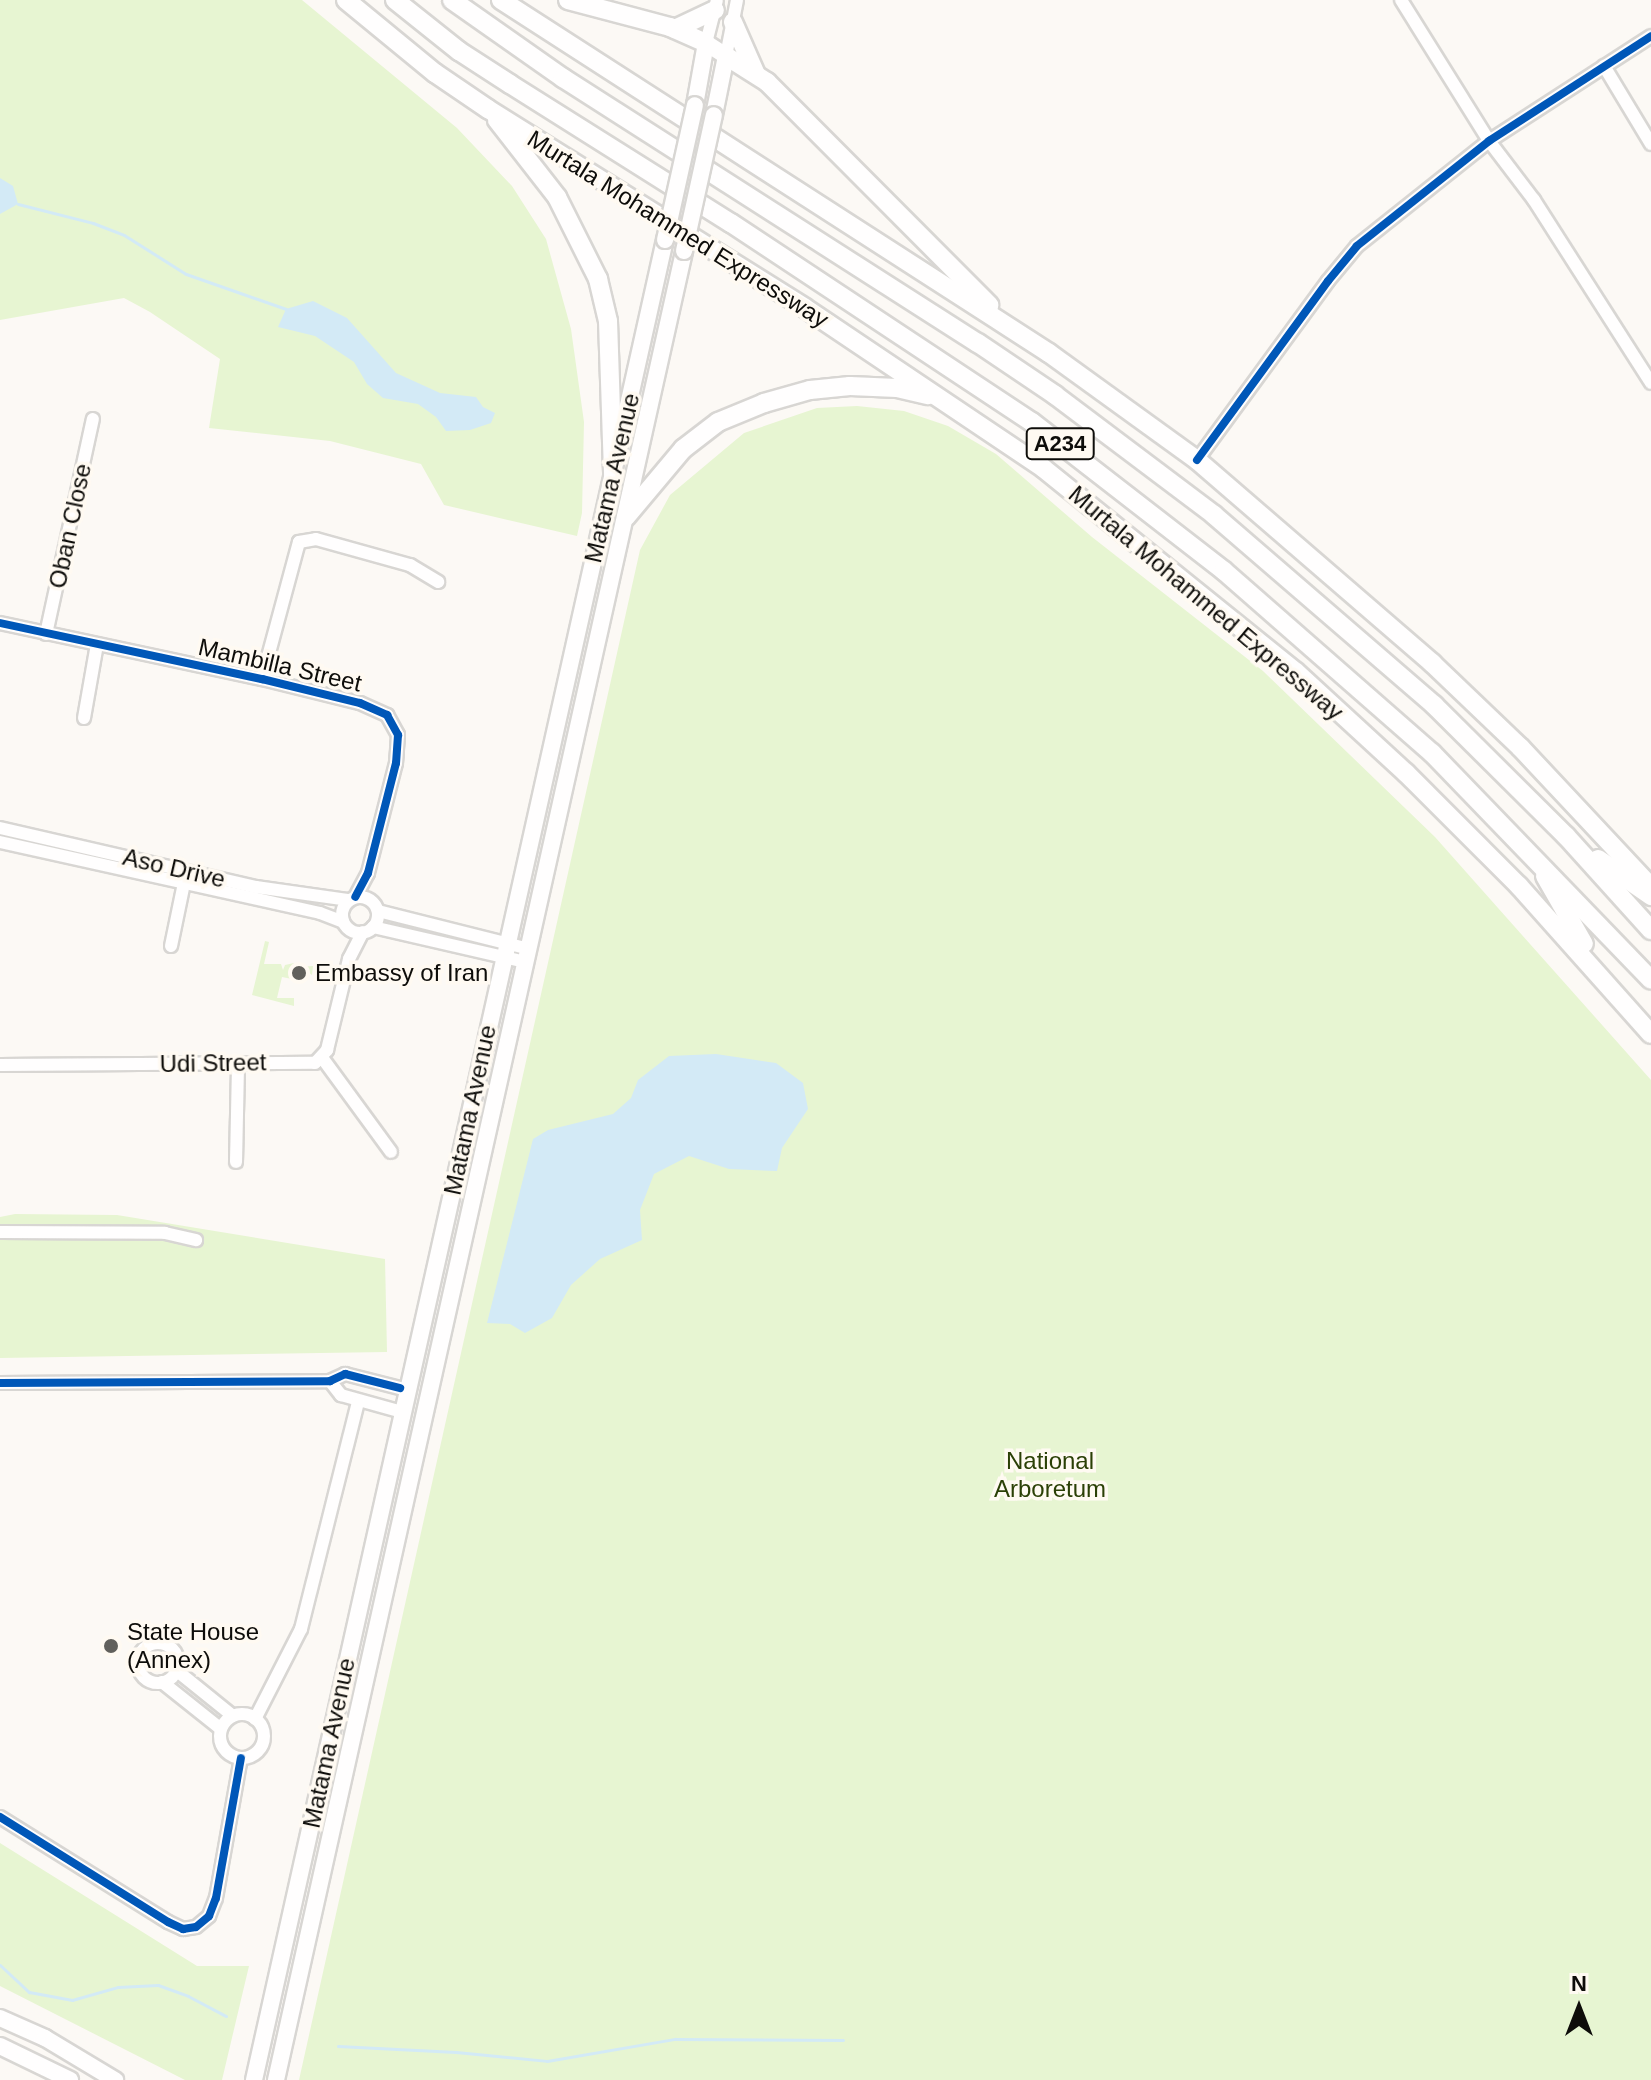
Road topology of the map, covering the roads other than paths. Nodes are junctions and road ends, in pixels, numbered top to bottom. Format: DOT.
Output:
graph roads {
  1 [pos="346,0"];
  2 [pos="395,0"];
  3 [pos="452,0"];
  4 [pos="501,0"];
  5 [pos="568,0"];
  6 [pos="737,0"];
  7 [pos="1401,0"];
  8 [pos="716,5"];
  9 [pos="733,22"];
  10 [pos="675,29"];
  11 [pos="1651,36"];
  12 [pos="706,43"];
  13 [pos="726,56"];
  14 [pos="1604,66"];
  15 [pos="756,75"];
  16 [pos="488,109"];
  17 [pos="1489,141"];
  18 [pos="1651,144"];
  19 [pos="1010,327"];
  20 [pos="1651,383"];
  21 [pos="938,397"];
  22 [pos="93,419"];
  23 [pos="1197,460"];
  24 [pos="613,475"];
  25 [pos="626,517"];
  26 [pos="438,582"];
  27 [pos="580,622"];
  28 [pos="0,623"];
  29 [pos="601,627"];
  30 [pos="46,634"];
  31 [pos="97,644"];
  32 [pos="262,679"];
  33 [pos="84,718"];
  34 [pos="0,828"];
  35 [pos="1566,836"];
  36 [pos="0,842"];
  37 [pos="1532,853"];
  38 [pos="368,873"];
  39 [pos="184,883"];
  40 [pos="1651,887"];
  41 [pos="1651,896"];
  42 [pos="352,899"];
  43 [pos="375,906"];
  44 [pos="345,924"];
  45 [pos="368,930"];
  46 [pos="1651,930"];
  47 [pos="171,946"];
  48 [pos="505,950"];
  49 [pos="527,956"];
  50 [pos="349,959"];
  51 [pos="1599,972"];
  52 [pos="1651,980"];
  53 [pos="1651,1034"];
  54 [pos="323,1059"];
  55 [pos="238,1064"];
  56 [pos="0,1065"];
  57 [pos="391,1152"];
  58 [pos="236,1162"];
  59 [pos="0,1232"];
  60 [pos="196,1240"];
  61 [pos="330,1381"];
  62 [pos="0,1383"];
  63 [pos="400,1388"];
  64 [pos="358,1402"];
  65 [pos="395,1410"];
  66 [pos="377,1527"];
  67 [pos="398,1532"];
  68 [pos="176,1670"];
  69 [pos="162,1682"];
  70 [pos="233,1716"];
  71 [pos="255,1719"];
  72 [pos="221,1729"];
  73 [pos="241,1758"];
  74 [pos="0,1817"];
  75 [pos="0,2018"];
  76 [pos="0,2046"];
  77 [pos="70,2080"];
  78 [pos="115,2080"];
  79 [pos="254,2080"];
  80 [pos="276,2080"];
  1 -- 16 [label="highway, Murtala Mohammed Expressway"];
  2 -- 37 [label="highway, Murtala Mohammed Expressway / A234"];
  3 -- 35 [label="highway, A234"];
  4 -- 19 [label="highway"];
  5 -- 10 [label="highway"];
  6 -- 9 [label="street, Matama Avenue"];
  7 -- 17 [label="street"];
  8 -- 10 [label="highway"];
  8 -- 12 [label="street, Matama Avenue"];
  9 -- 13 [label="street, Matama Avenue"];
  9 -- 15 [label="highway"];
  10 -- 12 [label="highway"];
  11 -- 14 [label="street"];
  12 -- 13 [label="main road"];
  12 -- 24 [label="main road, Matama Avenue, bridge"];
  13 -- 15 [label="highway"];
  13 -- 25 [label="main road, Matama Avenue, bridge"];
  14 -- 17 [label="street"];
  14 -- 18 [label="street"];
  15 -- 19 [label="highway"];
  16 -- 21 [label="highway, Murtala Mohammed Expressway"];
  16 -- 24 [label="highway"];
  17 -- 20 [label="street"];
  17 -- 23 [label="street"];
  19 -- 23 [label="highway"];
  21 -- 25 [label="highway"];
  21 -- 51 [label="highway, Murtala Mohammed Expressway"];
  22 -- 30 [label="street, Oban Close"];
  23 -- 40 [label="highway"];
  24 -- 27 [label="main road, Matama Avenue"];
  25 -- 29 [label="main road, Matama Avenue"];
  26 -- 32 [label="street"];
  27 -- 29 [label="main road"];
  27 -- 48 [label="main road, Matama Avenue"];
  28 -- 30 [label="street, Mambilla Street"];
  29 -- 49 [label="main road, Matama Avenue"];
  30 -- 31 [label="street, Mambilla Street"];
  31 -- 32 [label="street, Mambilla Street"];
  31 -- 33 [label="street"];
  32 -- 38 [label="street, Mambilla Street"];
  34 -- 42 [label="street, Aso Drive"];
  35 -- 41 [label="highway"];
  35 -- 46 [label="highway, A234"];
  36 -- 39 [label="street, Aso Drive"];
  37 -- 51 [label="highway"];
  37 -- 52 [label="highway, Murtala Mohammed Expressway / A234"];
  38 -- 42 [label="street"];
  38 -- 43 [label="street"];
  39 -- 44 [label="street, Aso Drive"];
  39 -- 47 [label="street"];
  42 -- 43 [label="street, Aso Drive"];
  42 -- 44 [label="street"];
  43 -- 45 [label="street"];
  43 -- 48 [label="street"];
  44 -- 45 [label="street, Aso Drive"];
  44 -- 50 [label="street"];
  45 -- 48 [label="street"];
  45 -- 50 [label="street"];
  48 -- 49 [label="street"];
  48 -- 66 [label="main road, Matama Avenue"];
  49 -- 67 [label="main road, Matama Avenue"];
  50 -- 54 [label="street"];
  51 -- 53 [label="highway, Murtala Mohammed Expressway"];
  54 -- 55 [label="street, Udi Street"];
  54 -- 57 [label="street"];
  55 -- 56 [label="street, Udi Street"];
  55 -- 58 [label="street"];
  59 -- 60 [label="street"];
  61 -- 62 [label="street"];
  61 -- 63 [label="street"];
  61 -- 64 [label="street"];
  64 -- 65 [label="street"];
  64 -- 71 [label="street"];
  66 -- 67 [label="main road"];
  66 -- 79 [label="main road, Matama Avenue"];
  67 -- 80 [label="main road, Matama Avenue"];
  68 -- 69 [label="street"];
  68 -- 69 [label="street"];
  68 -- 70 [label="street"];
  69 -- 72 [label="street"];
  70 -- 71 [label="street"];
  70 -- 72 [label="street"];
  71 -- 73 [label="street"];
  72 -- 73 [label="street"];
  73 -- 74 [label="street"];
  75 -- 78 [label="main road"];
  76 -- 77 [label="main road"];
}
